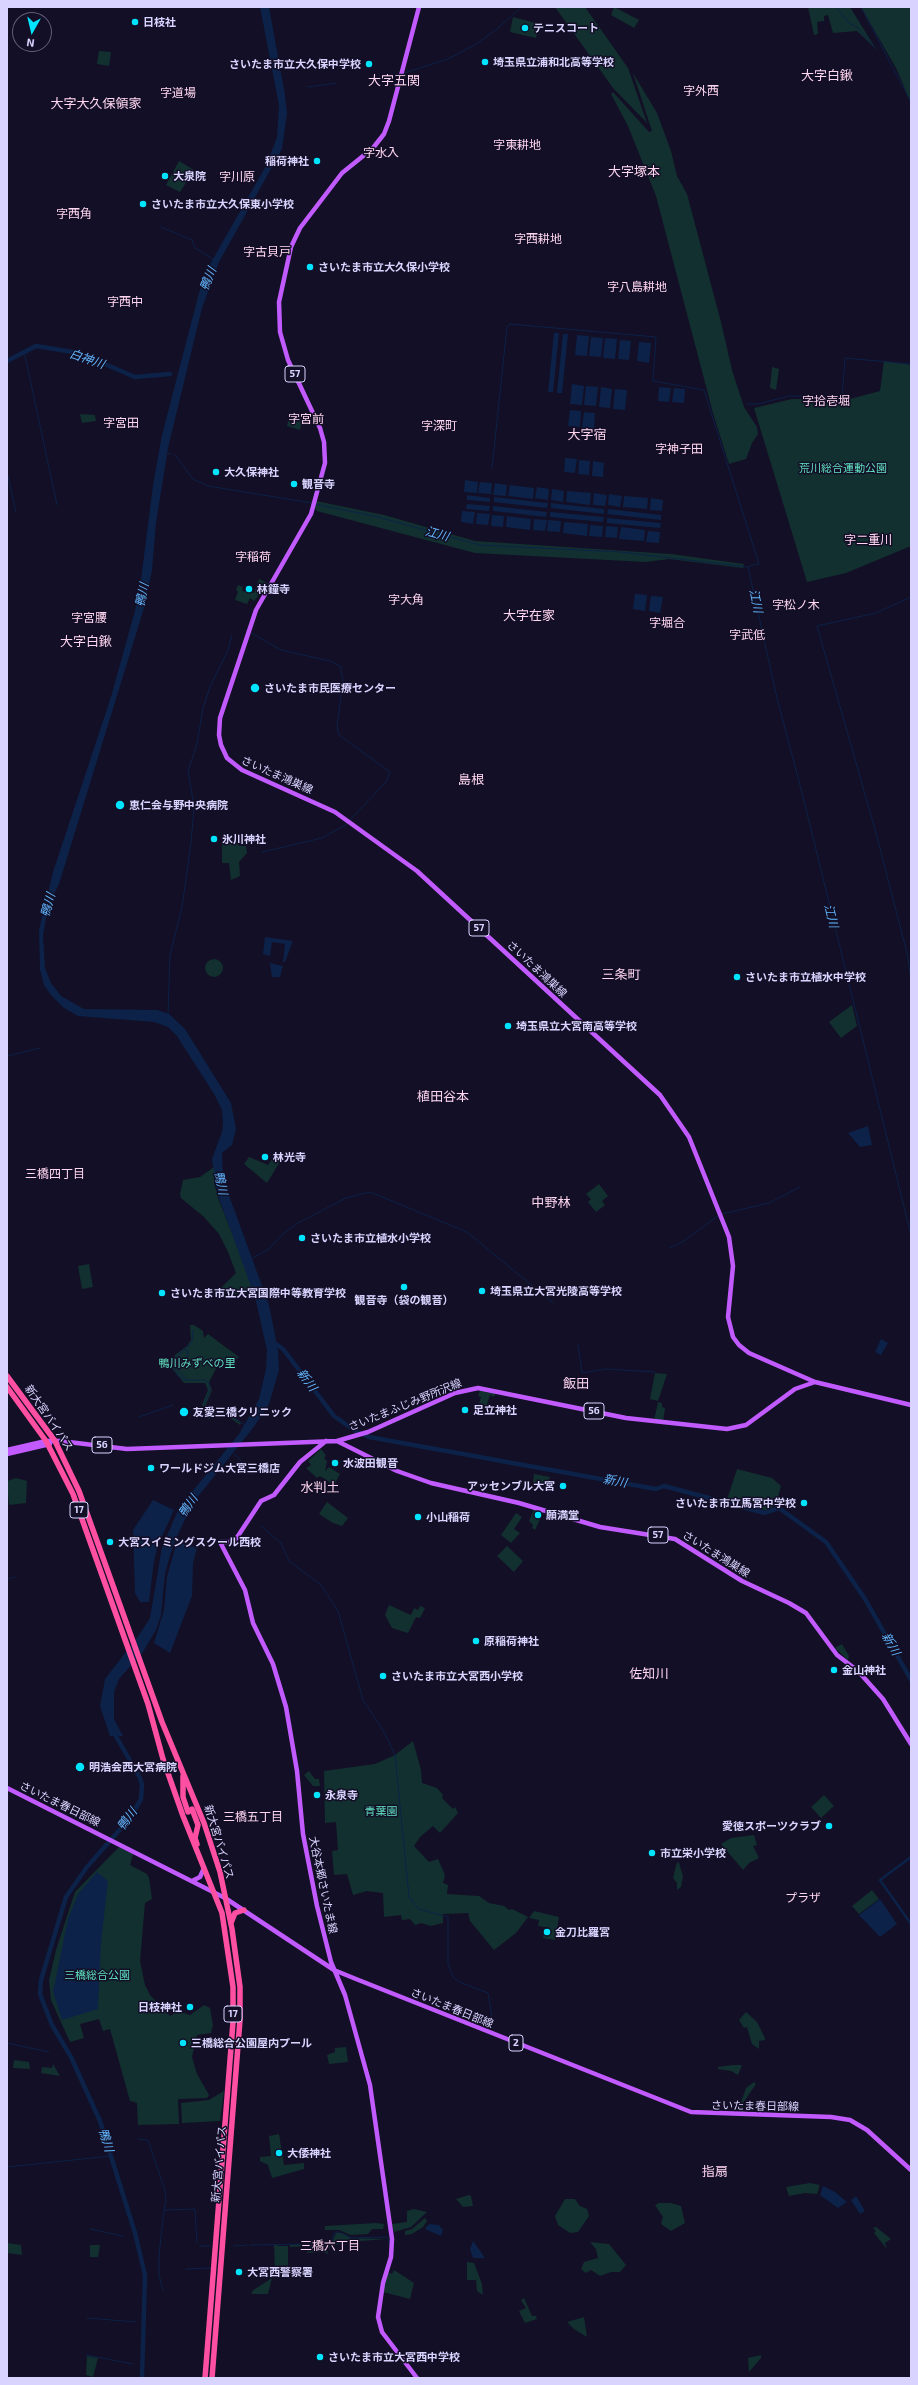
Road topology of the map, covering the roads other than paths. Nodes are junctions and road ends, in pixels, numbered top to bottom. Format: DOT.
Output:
graph roads {
  1 [pos="419,7"];
  2 [pos="7,1376"];
  3 [pos="816,1382"];
  4 [pos="7,1387"];
  5 [pos="911,1405"];
  6 [pos="327,1440"];
  7 [pos="55,1441"];
  8 [pos="337,1441"];
  9 [pos="47,1443"];
  10 [pos="7,1450"];
  11 [pos="7,1454"];
  12 [pos="911,1744"];
  13 [pos="181,1766"];
  14 [pos="7,1788"];
  15 [pos="200,1860"];
  16 [pos="204,1868"];
  17 [pos="192,1880"];
  18 [pos="216,1893"];
  19 [pos="225,1898"];
  20 [pos="244,1910"];
  21 [pos="232,1929"];
  22 [pos="334,1970"];
  23 [pos="911,2170"];
  24 [pos="205,2378"];
  25 [pos="212,2378"];
  26 [pos="417,2378"];
  1 -- 3 [label="main road, さいたま鴻巣線 / 57"];
  2 -- 7 [label="highway, 新大宮バイパス / 17"];
  3 -- 5 [label="main road, さいたまふじみ野所沢線 / 56"];
  3 -- 8 [label="main road, さいたまふじみ野所沢線 / 56"];
  4 -- 9 [label="highway, 新大宮バイパス / 17"];
  6 -- 7 [label="main road, さいたまふじみ野所沢線 / 56"];
  6 -- 8 [label="main road, さいたまふじみ野所沢線 / 56"];
  6 -- 22 [label="main road, 大谷本郷さいたま線"];
  7 -- 9 [label="main road"];
  7 -- 13 [label="highway, 新大宮バイパス / 17"];
  8 -- 12 [label="main road, さいたま鴻巣線 / 57"];
  9 -- 10 [label="main road"];
  9 -- 11 [label="main road"];
  9 -- 15 [label="highway, 新大宮バイパス / 17"];
  13 -- 15 [label="highway"];
  13 -- 19 [label="highway, 新大宮バイパス / 17"];
  14 -- 17 [label="main road, さいたま春日部線 / 2"];
  15 -- 16 [label="highway, 新大宮バイパス / 17"];
  16 -- 17 [label="main road"];
  16 -- 18 [label="highway, 新大宮バイパス / 17"];
  17 -- 18 [label="main road, さいたま春日部線 / 2"];
  18 -- 19 [label="main road, さいたま春日部線 / 2"];
  18 -- 24 [label="highway, 新大宮バイパス / 17"];
  19 -- 20 [label="main road, さいたま春日部線 / 2"];
  19 -- 21 [label="highway, 新大宮バイパス / 17"];
  20 -- 21 [label="highway"];
  20 -- 22 [label="main road, さいたま春日部線 / 2"];
  21 -- 25 [label="highway, 新大宮バイパス / 17"];
  22 -- 23 [label="main road, さいたま春日部線 / 2"];
  22 -- 26 [label="main road, 大谷本郷さいたま線"];
}
